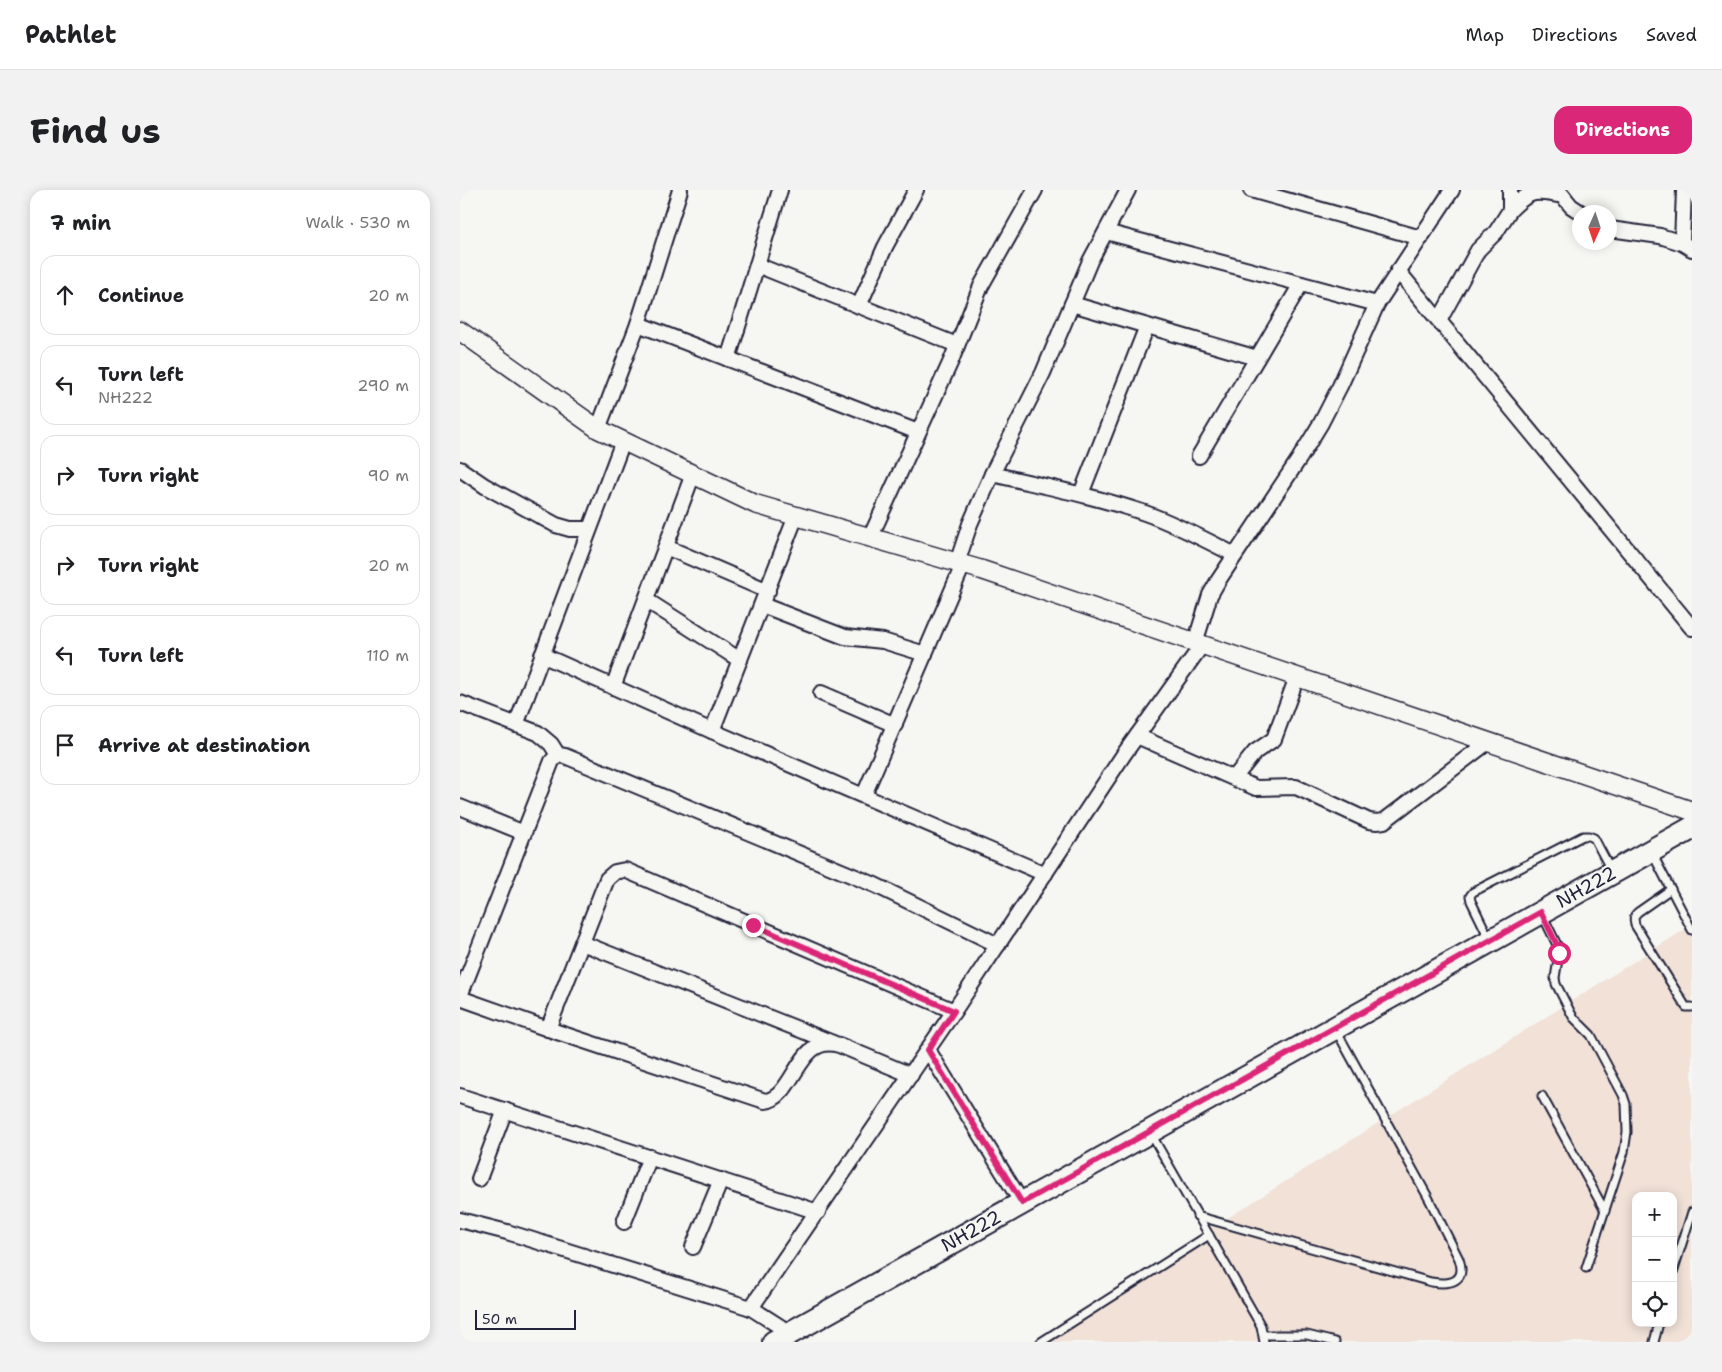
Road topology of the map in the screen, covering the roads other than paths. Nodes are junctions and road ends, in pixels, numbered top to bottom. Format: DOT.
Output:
graph roads {
  1 [pos="680,190"];
  2 [pos="780,190"];
  3 [pos="916,190"];
  4 [pos="1035,190"];
  5 [pos="1128,190"];
  6 [pos="1251,190"];
  7 [pos="1452,190"];
  8 [pos="1510,190"];
  9 [pos="1684,190"];
  10 [pos="1561,193"];
  11 [pos="1572,207"];
  12 [pos="1510,210"];
  13 [pos="1617,230"];
  14 [pos="1106,232"];
  15 [pos="1421,238"];
  16 [pos="1687,246"];
  17 [pos="757,265"];
  18 [pos="1398,271"];
  19 [pos="1302,284"];
  20 [pos="1072,304"];
  21 [pos="1377,304"];
  22 [pos="859,306"];
  23 [pos="1440,320"];
  24 [pos="638,324"];
  25 [pos="1147,326"];
  26 [pos="460,331"];
  27 [pos="957,345"];
  28 [pos="1257,358"];
  29 [pos="728,359"];
  30 [pos="598,429"];
  31 [pos="918,432"];
  32 [pos="623,441"];
  33 [pos="1199,456"];
  34 [pos="460,469"];
  35 [pos="693,474"];
  36 [pos="992,474"];
  37 [pos="1081,494"];
  38 [pos="796,516"];
  39 [pos="590,529"];
  40 [pos="870,538"];
  41 [pos="666,548"];
  42 [pos="1235,555"];
  43 [pos="960,564"];
  44 [pos="768,591"];
  45 [pos="646,600"];
  46 [pos="762,605"];
  47 [pos="1692,628"];
  48 [pos="1198,644"];
  49 [pos="925,654"];
  50 [pos="542,655"];
  51 [pos="740,660"];
  52 [pos="1297,677"];
  53 [pos="614,687"];
  54 [pos="821,693"];
  55 [pos="460,703"];
  56 [pos="516,725"];
  57 [pos="895,725"];
  58 [pos="712,731"];
  59 [pos="1136,736"];
  60 [pos="1488,742"];
  61 [pos="558,755"];
  62 [pos="1234,778"];
  63 [pos="864,795"];
  64 [pos="460,807"];
  65 [pos="1692,811"];
  66 [pos="1692,828"];
  67 [pos="524,833"];
  68 [pos="1651,851"];
  69 [pos="1612,872"];
  70 [pos="1045,874"];
  71 [pos="1671,889"];
  72 [pos="1541,912"];
  73 [pos="1692,930"];
  74 [pos="1490,941"];
  75 [pos="582,943"];
  76 [pos="998,946"];
  77 [pos="460,997"];
  78 [pos="1692,1007"];
  79 [pos="954,1011"];
  80 [pos="1335,1028"];
  81 [pos="548,1029"];
  82 [pos="834,1044"];
  83 [pos="928,1050"];
  84 [pos="911,1075"];
  85 [pos="460,1096"];
  86 [pos="1542,1096"];
  87 [pos="505,1110"];
  88 [pos="1149,1132"];
  89 [pos="650,1157"];
  90 [pos="479,1178"];
  91 [pos="721,1180"];
  92 [pos="1022,1203"];
  93 [pos="1605,1211"];
  94 [pos="818,1212"];
  95 [pos="1692,1212"];
  96 [pos="1197,1216"];
  97 [pos="460,1220"];
  98 [pos="624,1222"];
  99 [pos="1209,1235"];
  100 [pos="693,1247"];
  101 [pos="1677,1259"];
  102 [pos="1586,1268"];
  103 [pos="751,1308"];
  104 [pos="1658,1327"];
  105 [pos="782,1338"];
  106 [pos="1264,1338"];
  107 [pos="1041,1342"];
  108 [pos="1335,1342"];
  109 [pos="1654,1342"];
  1 -- 24 [label="street"];
  2 -- 17 [label="street"];
  3 -- 22 [label="street"];
  4 -- 27 [label="street"];
  5 -- 14 [label="street"];
  6 -- 15 [label="street"];
  7 -- 15 [label="street"];
  8 -- 12 [label="street"];
  9 -- 16 [label="street"];
  10 -- 11 [label="street"];
  10 -- 12 [label="street"];
  12 -- 23 [label="street"];
  13 -- 16 [label="street"];
  14 -- 19 [label="street"];
  14 -- 20 [label="street"];
  15 -- 18 [label="street"];
  17 -- 22 [label="street"];
  17 -- 29 [label="street"];
  18 -- 21 [label="street"];
  18 -- 23 [label="street"];
  19 -- 21 [label="street"];
  19 -- 28 [label="street"];
  20 -- 25 [label="street"];
  20 -- 36 [label="street"];
  21 -- 42 [label="street"];
  22 -- 27 [label="street"];
  23 -- 47 [label="street"];
  24 -- 29 [label="street"];
  24 -- 30 [label="street"];
  25 -- 28 [label="street"];
  25 -- 37 [label="street"];
  26 -- 30 [label="street"];
  27 -- 31 [label="street"];
  28 -- 33 [label="street"];
  29 -- 31 [label="street"];
  30 -- 32 [label="street"];
  31 -- 40 [label="street"];
  32 -- 35 [label="street"];
  32 -- 39 [label="street"];
  34 -- 39 [label="street"];
  35 -- 38 [label="street"];
  35 -- 41 [label="street"];
  36 -- 37 [label="street"];
  36 -- 43 [label="street"];
  37 -- 42 [label="street"];
  38 -- 40 [label="street"];
  38 -- 44 [label="street"];
  39 -- 50 [label="street"];
  40 -- 43 [label="street"];
  41 -- 44 [label="street"];
  41 -- 45 [label="street"];
  42 -- 48 [label="street"];
  43 -- 48 [label="street"];
  43 -- 49 [label="street"];
  44 -- 46 [label="street"];
  45 -- 51 [label="street"];
  45 -- 53 [label="street"];
  46 -- 49 [label="street"];
  46 -- 51 [label="street"];
  48 -- 52 [label="street"];
  48 -- 59 [label="street"];
  49 -- 57 [label="street"];
  50 -- 53 [label="street"];
  50 -- 56 [label="street"];
  51 -- 58 [label="street"];
  52 -- 60 [label="street"];
  52 -- 62 [label="street"];
  53 -- 58 [label="street"];
  54 -- 57 [label="street"];
  55 -- 56 [label="street"];
  56 -- 61 [label="street"];
  57 -- 63 [label="street"];
  58 -- 63 [label="street"];
  59 -- 62 [label="street"];
  59 -- 70 [label="street"];
  60 -- 62 [label="street"];
  60 -- 65 [label="street"];
  61 -- 67 [label="street"];
  61 -- 76 [label="street"];
  63 -- 70 [label="street"];
  64 -- 67 [label="street"];
  66 -- 68 [label="main road, NH222"];
  67 -- 77 [label="street"];
  68 -- 69 [label="main road, NH222"];
  68 -- 71 [label="lane"];
  69 -- 72 [label="main road, NH222"];
  69 -- 74 [label="lane"];
  70 -- 76 [label="street"];
  71 -- 73 [label="lane"];
  71 -- 78 [label="lane"];
  72 -- 74 [label="main road, NH222"];
  72 -- 93 [label="lane"];
  74 -- 80 [label="main road, NH222"];
  75 -- 79 [label="street"];
  75 -- 81 [label="street"];
  75 -- 82 [label="street"];
  76 -- 79 [label="street"];
  77 -- 81 [label="street"];
  79 -- 83 [label="street"];
  80 -- 88 [label="main road, NH222"];
  80 -- 96 [label="lane"];
  81 -- 82 [label="street"];
  82 -- 84 [label="street"];
  83 -- 84 [label="street"];
  83 -- 92 [label="street"];
  84 -- 94 [label="street"];
  85 -- 87 [label="street"];
  86 -- 93 [label="lane"];
  87 -- 89 [label="street"];
  87 -- 90 [label="street"];
  88 -- 92 [label="main road, NH222"];
  88 -- 96 [label="lane"];
  89 -- 91 [label="street"];
  89 -- 98 [label="street"];
  91 -- 94 [label="street"];
  91 -- 100 [label="street"];
  92 -- 105 [label="main road, NH222"];
  93 -- 102 [label="lane"];
  94 -- 103 [label="street"];
  95 -- 101 [label="lane"];
  96 -- 99 [label="lane"];
  97 -- 103 [label="street"];
  99 -- 106 [label="lane"];
  99 -- 107 [label="lane"];
  103 -- 105 [label="street"];
  104 -- 109 [label="lane"];
  106 -- 108 [label="lane"];
}
